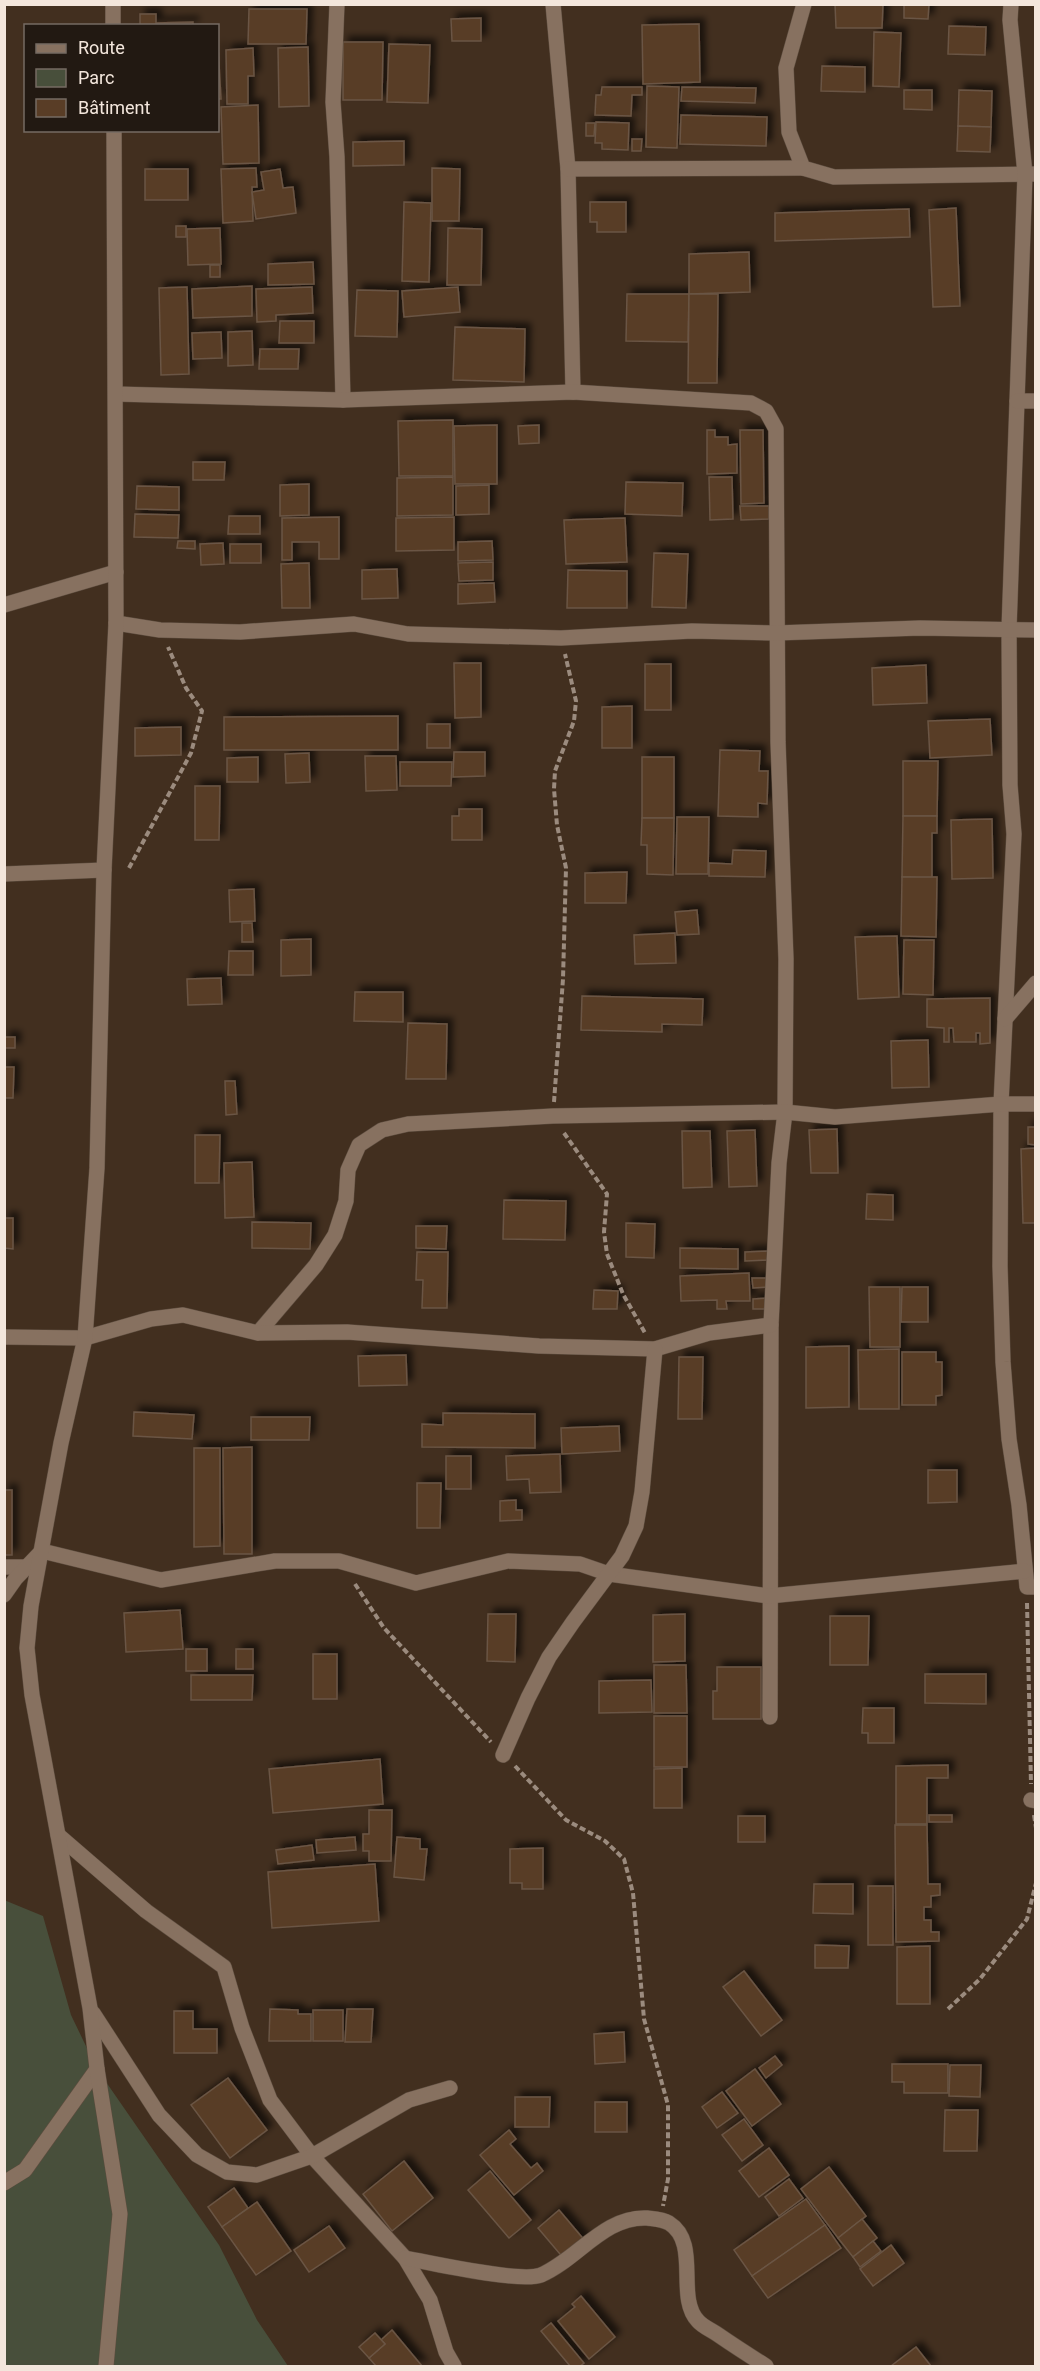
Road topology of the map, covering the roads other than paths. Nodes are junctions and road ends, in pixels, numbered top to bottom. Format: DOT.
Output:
graph roads {
  1 [pos="113,4"];
  2 [pos="337,4"];
  3 [pos="553,4"];
  4 [pos="804,4"];
  5 [pos="1011,4"];
  6 [pos="113,24"];
  7 [pos="114,132"];
  8 [pos="803,168"];
  9 [pos="568,169"];
  10 [pos="1030,174"];
  11 [pos="573,392"];
  12 [pos="116,394"];
  13 [pos="343,400"];
  14 [pos="1017,401"];
  15 [pos="1035,401"];
  16 [pos="116,572"];
  17 [pos="4,605"];
  18 [pos="116,622"];
  19 [pos="1009,629"];
  20 [pos="1035,630"];
  21 [pos="776,633"];
  22 [pos="104,870"];
  23 [pos="4,874"];
  24 [pos="1035,983"];
  25 [pos="1005,1019"];
  26 [pos="1001,1104"];
  27 [pos="1035,1104"];
  28 [pos="785,1112"];
  29 [pos="771,1325"];
  30 [pos="258,1333"];
  31 [pos="4,1336"];
  32 [pos="85,1338"];
  33 [pos="655,1349"];
  34 [pos="42,1551"];
  35 [pos="4,1567"];
  36 [pos="26,1567"];
  37 [pos="1025,1571"];
  38 [pos="609,1574"];
  39 [pos="1031,1587"];
  40 [pos="4,1595"];
  41 [pos="769,1596"];
  42 [pos="770,1717"];
  43 [pos="503,1755"];
  44 [pos="58,1835"];
  45 [pos="90,2008"];
  46 [pos="97,2069"];
  47 [pos="450,2088"];
  48 [pos="312,2156"];
  49 [pos="4,2183"];
  50 [pos="405,2258"];
  51 [pos="106,2367"];
  52 [pos="454,2367"];
  53 [pos="766,2367"];
  1 -- 6 [label="street"];
  2 -- 13 [label="street"];
  3 -- 9 [label="street"];
  4 -- 8 [label="street"];
  5 -- 10 [label="street"];
  7 -- 12 [label="street"];
  8 -- 9 [label="street"];
  8 -- 10 [label="street"];
  9 -- 11 [label="street"];
  10 -- 14 [label="street"];
  11 -- 13 [label="street"];
  11 -- 21 [label="street"];
  12 -- 13 [label="street"];
  12 -- 16 [label="street"];
  14 -- 15 [label="street"];
  14 -- 19 [label="street"];
  16 -- 17 [label="street"];
  16 -- 18 [label="street"];
  18 -- 21 [label="street"];
  18 -- 22 [label="street"];
  19 -- 20 [label="street"];
  19 -- 21 [label="street"];
  19 -- 25 [label="street"];
  21 -- 28 [label="street"];
  22 -- 23 [label="street"];
  22 -- 32 [label="street"];
  24 -- 25 [label="street"];
  25 -- 26 [label="street"];
  26 -- 27 [label="street"];
  26 -- 28 [label="street"];
  26 -- 37 [label="street"];
  28 -- 29 [label="street"];
  28 -- 30 [label="street"];
  29 -- 33 [label="street"];
  29 -- 41 [label="street"];
  30 -- 32 [label="street"];
  30 -- 33 [label="street"];
  31 -- 32 [label="street"];
  32 -- 34 [label="street"];
  33 -- 38 [label="street"];
  34 -- 36 [label="street"];
  34 -- 38 [label="street"];
  34 -- 44 [label="street"];
  35 -- 36 [label="street"];
  36 -- 40 [label="street"];
  37 -- 39 [label="street"];
  37 -- 41 [label="street"];
  38 -- 41 [label="street"];
  38 -- 43 [label="street"];
  41 -- 42 [label="street"];
  44 -- 45 [label="street"];
  44 -- 48 [label="street"];
  45 -- 46 [label="street"];
  45 -- 48 [label="street"];
  46 -- 49 [label="street"];
  46 -- 51 [label="street"];
  47 -- 48 [label="street"];
  48 -- 50 [label="street"];
  50 -- 52 [label="street"];
  50 -- 53 [label="street"];
}
